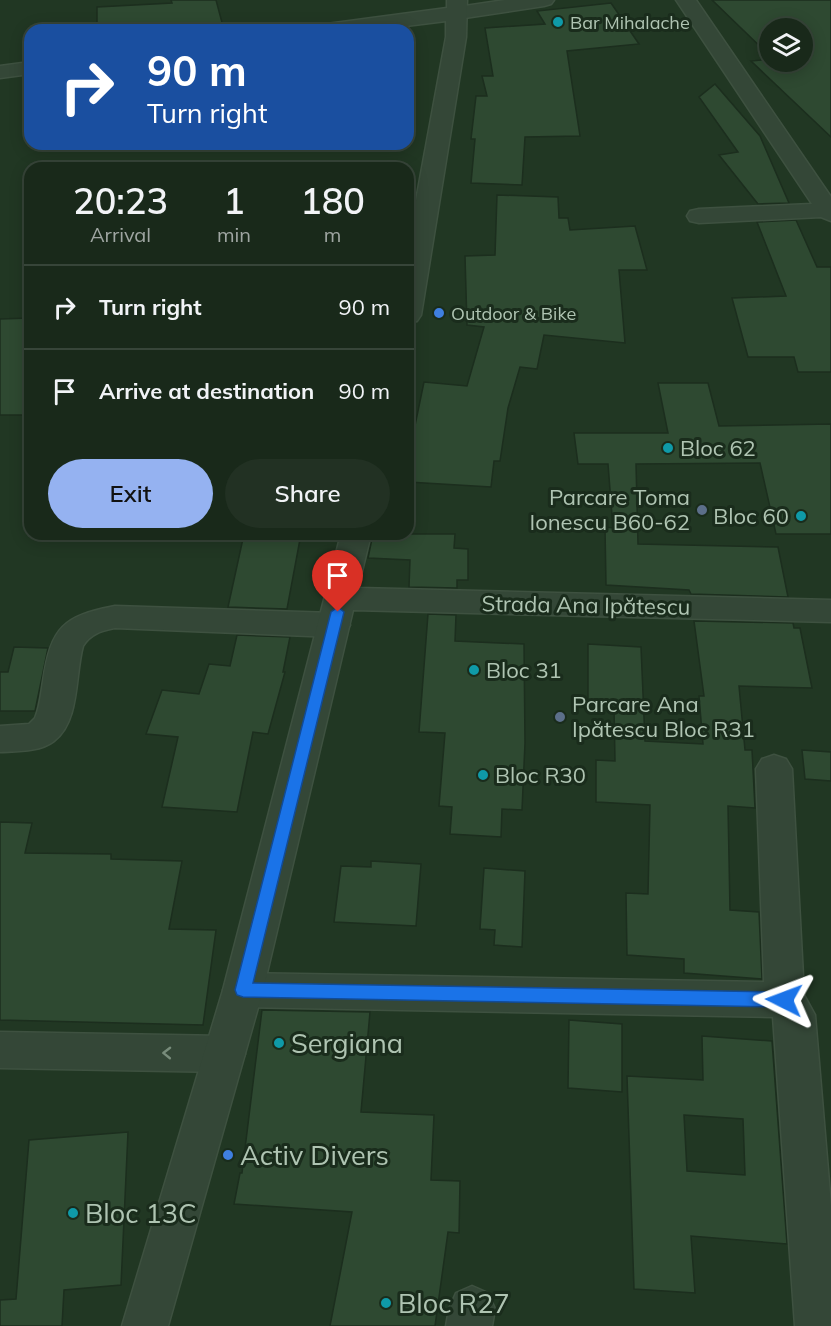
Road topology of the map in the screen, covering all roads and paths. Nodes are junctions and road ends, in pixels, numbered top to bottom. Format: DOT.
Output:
graph roads {
  1 [pos="544,0"];
  2 [pos="686,0"];
  3 [pos="457,6"];
  4 [pos="360,24"];
  5 [pos="24,69"];
  6 [pos="0,72"];
  7 [pos="830,212"];
  8 [pos="699,216"];
  9 [pos="414,277"];
  10 [pos="356,540"];
  11 [pos="831,611"];
  12 [pos="338,612"];
  13 [pos="0,739"];
  14 [pos="774,769"];
  15 [pos="243,990"];
  16 [pos="784,1000"];
  17 [pos="0,1050"];
  18 [pos="225,1054"];
  19 [pos="145,1326"];
  20 [pos="818,1326"];
  1 -- 3 [label="street"];
  2 -- 7 [label="street"];
  3 -- 4 [label="street"];
  3 -- 9 [label="street"];
  5 -- 6 [label="street"];
  7 -- 8 [label="street"];
  10 -- 12 [label="street"];
  11 -- 12 [label="street, Strada Ana Ipătescu"];
  12 -- 13 [label="street, Strada Ana Ipătescu"];
  12 -- 15 [label="street"];
  14 -- 16 [label="street"];
  15 -- 16 [label="street"];
  15 -- 18 [label="street"];
  16 -- 20 [label="street"];
  18 -- 17 [label="street, one-way"];
  18 -- 19 [label="street"];
}
